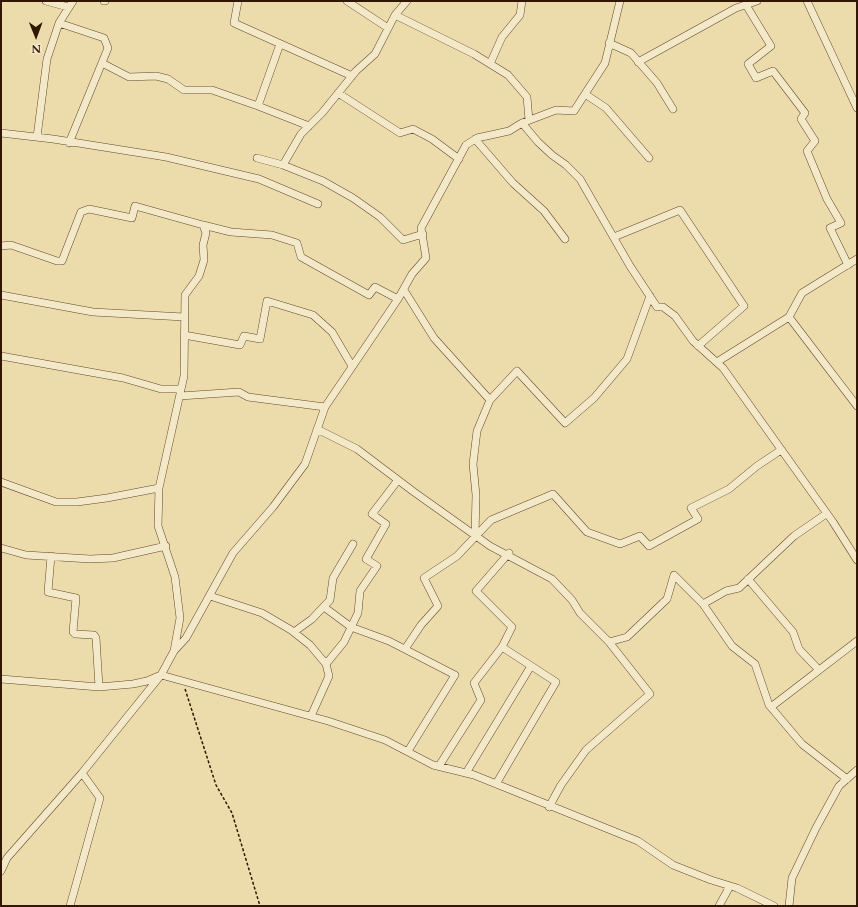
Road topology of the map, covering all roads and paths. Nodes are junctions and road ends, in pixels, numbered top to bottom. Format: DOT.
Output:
graph roads {
  1 [pos="46,1"];
  2 [pos="238,1"];
  3 [pos="347,1"];
  4 [pos="407,1"];
  5 [pos="522,1"];
  6 [pos="620,1"];
  7 [pos="757,1"];
  8 [pos="807,1"];
  9 [pos="71,4"];
  10 [pos="746,5"];
  11 [pos="395,15"];
  12 [pos="59,23"];
  13 [pos="388,28"];
  14 [pos="609,43"];
  15 [pos="280,44"];
  16 [pos="638,62"];
  17 [pos="102,63"];
  18 [pos="490,64"];
  19 [pos="352,76"];
  20 [pos="338,93"];
  21 [pos="585,94"];
  22 [pos="258,106"];
  23 [pos="857,108"];
  24 [pos="673,109"];
  25 [pos="525,121"];
  26 [pos="309,126"];
  27 [pos="1,133"];
  28 [pos="37,137"];
  29 [pos="475,139"];
  30 [pos="69,143"];
  31 [pos="257,158"];
  32 [pos="649,158"];
  33 [pos="459,159"];
  34 [pos="283,165"];
  35 [pos="318,204"];
  36 [pos="203,225"];
  37 [pos="423,234"];
  38 [pos="614,237"];
  39 [pos="565,239"];
  40 [pos="1,246"];
  41 [pos="857,259"];
  42 [pos="848,265"];
  43 [pos="404,290"];
  44 [pos="1,296"];
  45 [pos="650,296"];
  46 [pos="398,299"];
  47 [pos="184,317"];
  48 [pos="789,317"];
  49 [pos="184,335"];
  50 [pos="698,346"];
  51 [pos="1,356"];
  52 [pos="717,362"];
  53 [pos="352,366"];
  54 [pos="181,392"];
  55 [pos="490,400"];
  56 [pos="857,406"];
  57 [pos="325,407"];
  58 [pos="317,429"];
  59 [pos="781,450"];
  60 [pos="398,480"];
  61 [pos="1,482"];
  62 [pos="159,488"];
  63 [pos="826,514"];
  64 [pos="476,536"];
  65 [pos="353,544"];
  66 [pos="166,546"];
  67 [pos="1,548"];
  68 [pos="508,554"];
  69 [pos="51,556"];
  70 [pos="857,560"];
  71 [pos="748,579"];
  72 [pos="210,596"];
  73 [pos="703,604"];
  74 [pos="324,607"];
  75 [pos="351,627"];
  76 [pos="294,632"];
  77 [pos="857,641"];
  78 [pos="609,642"];
  79 [pos="502,647"];
  80 [pos="405,649"];
  81 [pos="174,651"];
  82 [pos="326,664"];
  83 [pos="531,666"];
  84 [pos="818,669"];
  85 [pos="162,674"];
  86 [pos="1,679"];
  87 [pos="182,680"];
  88 [pos="99,687"];
  89 [pos="771,707"];
  90 [pos="311,716"];
  91 [pos="408,751"];
  92 [pos="439,766"];
  93 [pos="857,770"];
  94 [pos="82,773"];
  95 [pos="466,774"];
  96 [pos="847,779"];
  97 [pos="496,784"];
  98 [pos="549,807"];
  99 [pos="1,871"];
  100 [pos="730,886"];
  101 [pos="70,906"];
  102 [pos="260,906"];
  103 [pos="719,906"];
  104 [pos="774,906"];
  105 [pos="790,906"];
  1 -- 9 [label="street"];
  2 -- 15 [label="street"];
  3 -- 13 [label="street"];
  4 -- 11 [label="street"];
  5 -- 18 [label="street"];
  6 -- 14 [label="street"];
  7 -- 10 [label="street"];
  8 -- 23 [label="street"];
  9 -- 12 [label="street"];
  10 -- 16 [label="street"];
  10 -- 42 [label="street"];
  11 -- 13 [label="street"];
  11 -- 18 [label="street"];
  12 -- 17 [label="street"];
  12 -- 28 [label="street"];
  13 -- 19 [label="street"];
  14 -- 16 [label="street"];
  14 -- 21 [label="street"];
  15 -- 19 [label="street"];
  15 -- 22 [label="street"];
  16 -- 24 [label="street"];
  17 -- 22 [label="street"];
  17 -- 30 [label="street"];
  18 -- 25 [label="street"];
  19 -- 20 [label="street"];
  20 -- 26 [label="street"];
  20 -- 33 [label="street"];
  21 -- 25 [label="street"];
  21 -- 32 [label="street"];
  22 -- 26 [label="street"];
  25 -- 29 [label="street"];
  25 -- 38 [label="street"];
  26 -- 34 [label="street"];
  27 -- 28 [label="street"];
  28 -- 30 [label="street"];
  29 -- 33 [label="street"];
  29 -- 39 [label="street"];
  30 -- 35 [label="street"];
  31 -- 34 [label="street"];
  33 -- 37 [label="street"];
  34 -- 37 [label="street"];
  36 -- 40 [label="street"];
  36 -- 46 [label="street"];
  36 -- 47 [label="street"];
  37 -- 43 [label="street"];
  38 -- 45 [label="street"];
  38 -- 50 [label="street"];
  41 -- 42 [label="street"];
  42 -- 48 [label="street"];
  43 -- 46 [label="street"];
  43 -- 55 [label="street"];
  44 -- 47 [label="street"];
  45 -- 50 [label="street"];
  45 -- 55 [label="street"];
  46 -- 53 [label="street"];
  47 -- 49 [label="street"];
  48 -- 52 [label="street"];
  48 -- 56 [label="street"];
  49 -- 53 [label="street"];
  49 -- 54 [label="street"];
  50 -- 52 [label="street"];
  51 -- 54 [label="street"];
  52 -- 59 [label="street"];
  53 -- 57 [label="street"];
  54 -- 57 [label="street"];
  54 -- 62 [label="street"];
  55 -- 64 [label="street"];
  57 -- 58 [label="street"];
  58 -- 60 [label="street"];
  58 -- 72 [label="street"];
  59 -- 63 [label="street"];
  59 -- 64 [label="street"];
  60 -- 64 [label="street"];
  60 -- 75 [label="street"];
  61 -- 62 [label="street"];
  62 -- 66 [label="street"];
  63 -- 70 [label="street"];
  63 -- 71 [label="street"];
  64 -- 68 [label="street"];
  64 -- 80 [label="street"];
  65 -- 74 [label="street"];
  66 -- 69 [label="street"];
  66 -- 81 [label="street"];
  67 -- 69 [label="street"];
  68 -- 78 [label="street"];
  68 -- 79 [label="street"];
  69 -- 88 [label="street"];
  71 -- 73 [label="street"];
  71 -- 84 [label="street"];
  72 -- 76 [label="street"];
  72 -- 81 [label="street"];
  73 -- 78 [label="street"];
  73 -- 89 [label="street"];
  74 -- 75 [label="street"];
  74 -- 76 [label="street"];
  75 -- 80 [label="street"];
  75 -- 82 [label="street"];
  76 -- 82 [label="street"];
  77 -- 84 [label="street"];
  78 -- 98 [label="street"];
  79 -- 83 [label="street"];
  79 -- 92 [label="street"];
  80 -- 91 [label="street"];
  81 -- 85 [label="street"];
  82 -- 90 [label="street"];
  83 -- 95 [label="street"];
  83 -- 97 [label="street"];
  84 -- 89 [label="street"];
  85 -- 87 [label="street"];
  85 -- 88 [label="street"];
  85 -- 94 [label="street"];
  86 -- 88 [label="street"];
  87 -- 90 [label="street"];
  87 -- 102 [label="path"];
  89 -- 96 [label="street"];
  90 -- 91 [label="street"];
  91 -- 92 [label="street"];
  92 -- 95 [label="street"];
  93 -- 96 [label="street"];
  94 -- 99 [label="street"];
  94 -- 101 [label="street"];
  95 -- 97 [label="street"];
  96 -- 105 [label="street"];
  97 -- 98 [label="street"];
  98 -- 100 [label="street"];
  100 -- 103 [label="street"];
  100 -- 104 [label="street"];
}
